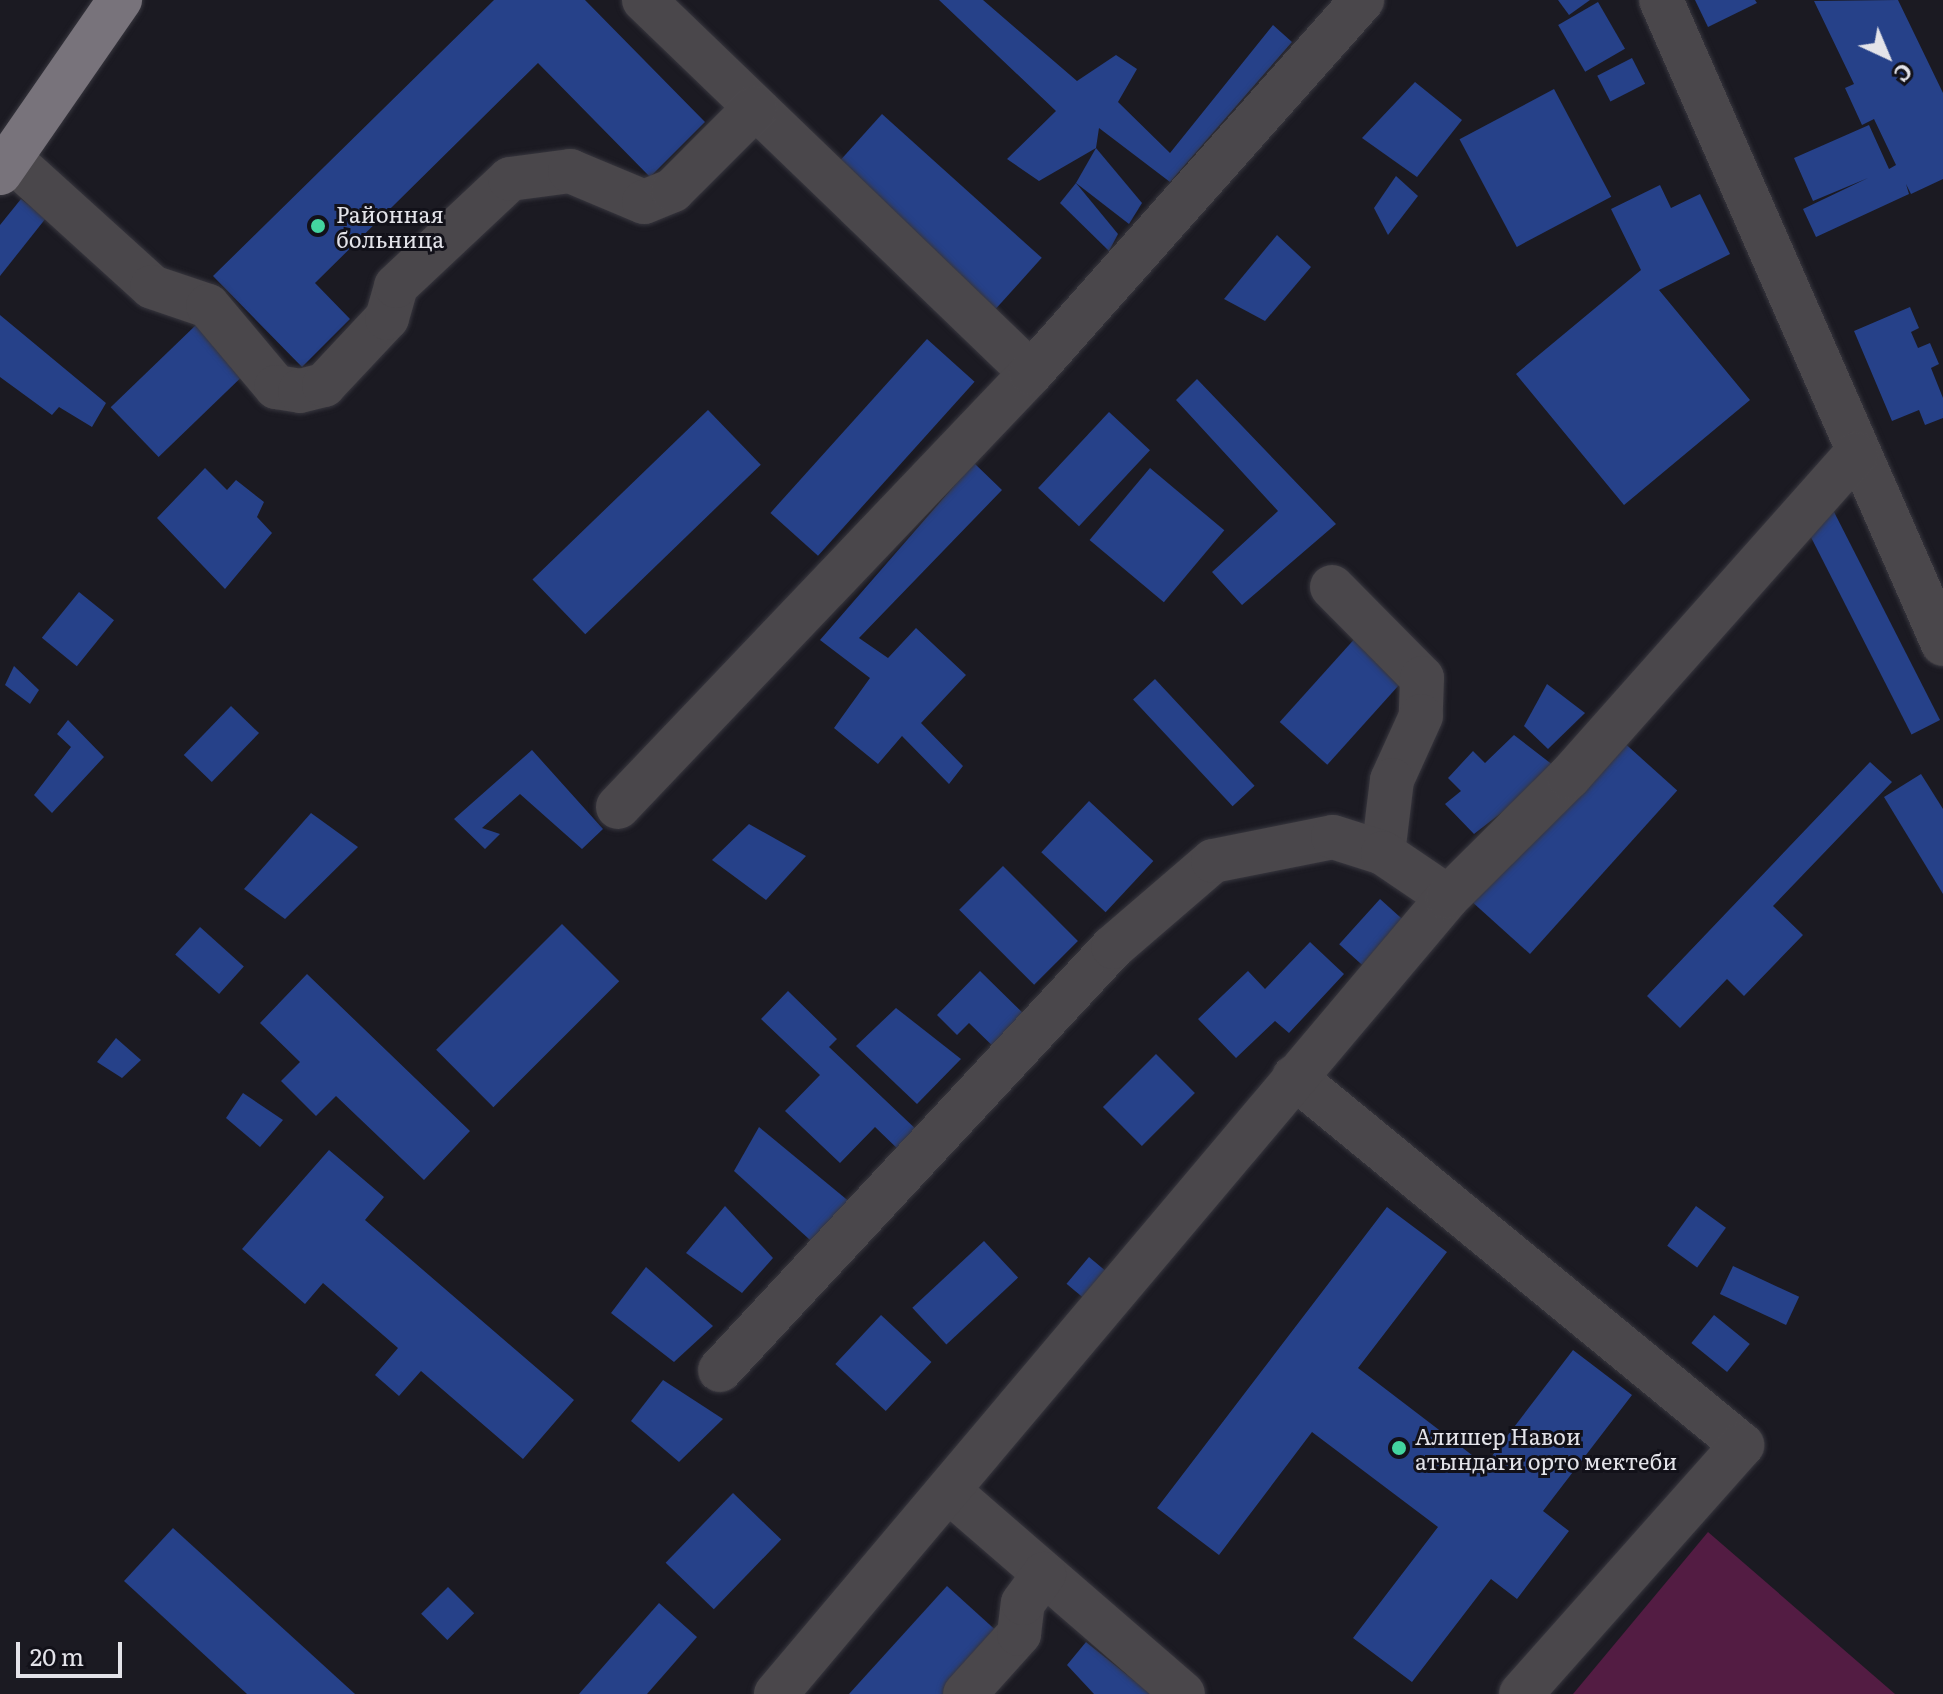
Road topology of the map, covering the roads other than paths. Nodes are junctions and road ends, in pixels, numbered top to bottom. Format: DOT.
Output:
graph roads {
  1 [pos="120,0"];
  2 [pos="644,0"];
  3 [pos="1362,0"];
  4 [pos="1661,0"];
  5 [pos="755,108"];
  6 [pos="5,166"];
  7 [pos="1031,373"];
  8 [pos="1856,454"];
  9 [pos="1332,587"];
  10 [pos="1943,644"];
  11 [pos="618,807"];
  12 [pos="1383,853"];
  13 [pos="1448,897"];
  14 [pos="1294,1077"];
  15 [pos="720,1370"];
  16 [pos="950,1492"];
  17 [pos="1044,1574"];
  18 [pos="776,1694"];
  19 [pos="965,1694"];
  20 [pos="1183,1694"];
  21 [pos="1521,1694"];
  1 -- 6 [label="main road"];
  2 -- 5 [label="street"];
  3 -- 7 [label="street"];
  4 -- 8 [label="street"];
  5 -- 6 [label="street"];
  5 -- 7 [label="street"];
  7 -- 11 [label="street"];
  8 -- 10 [label="street"];
  8 -- 13 [label="street"];
  9 -- 12 [label="street"];
  12 -- 13 [label="street"];
  12 -- 15 [label="street"];
  13 -- 14 [label="street"];
  14 -- 16 [label="street"];
  14 -- 21 [label="street"];
  16 -- 17 [label="street"];
  16 -- 18 [label="street"];
  17 -- 19 [label="street"];
  17 -- 20 [label="street"];
}
